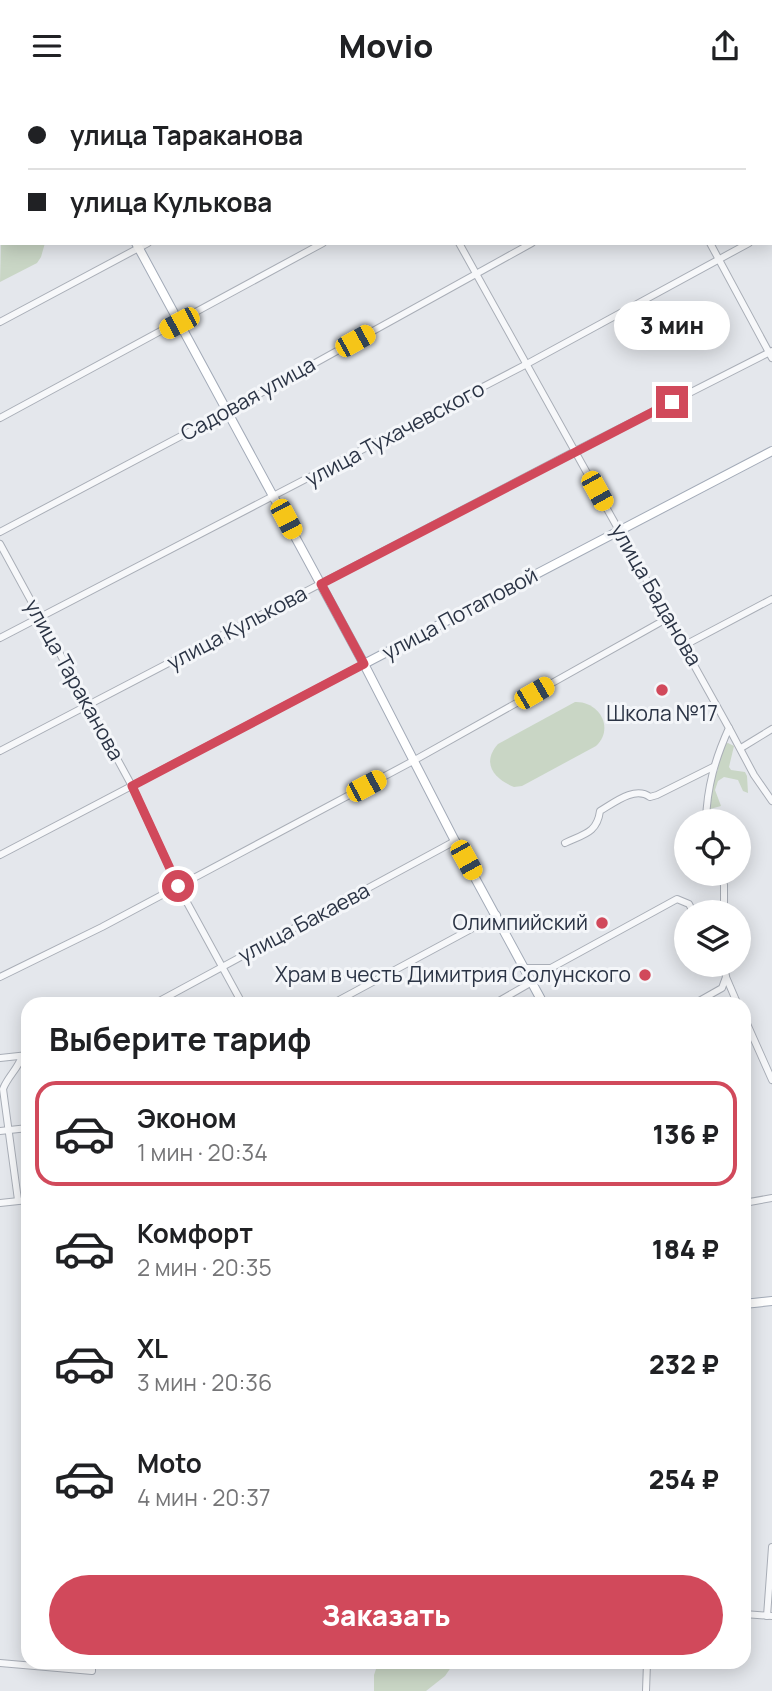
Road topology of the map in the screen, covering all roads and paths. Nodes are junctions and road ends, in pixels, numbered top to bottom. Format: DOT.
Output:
graph roads {
  1 [pos="319,245"];
  2 [pos="460,245"];
  3 [pos="528,245"];
  4 [pos="711,245"];
  5 [pos="745,245"];
  6 [pos="137,246"];
  7 [pos="719,259"];
  8 [pos="476,273"];
  9 [pos="0,321"];
  10 [pos="179,323"];
  11 [pos="771,354"];
  12 [pos="525,365"];
  13 [pos="228,411"];
  14 [pos="0,418"];
  15 [pos="575,451"];
  16 [pos="772,451"];
  17 [pos="274,497"];
  18 [pos="618,531"];
  19 [pos="0,532"];
  20 [pos="0,544"];
  21 [pos="321,584"];
  22 [pos="772,599"];
  23 [pos="40,617"];
  24 [pos="668,618"];
  25 [pos="0,638"];
  26 [pos="685,645"];
  27 [pos="364,664"];
  28 [pos="87,707"];
  29 [pos="729,728"];
  30 [pos="772,729"];
  31 [pos="741,748"];
  32 [pos="0,751"];
  33 [pos="413,761"];
  34 [pos="713,767"];
  35 [pos="132,786"];
  36 [pos="772,801"];
  37 [pos="706,809"];
  38 [pos="455,841"];
  39 [pos="565,843"];
  40 [pos="0,855"];
  41 [pos="178,886"];
  42 [pos="674,901"];
  43 [pos="497,915"];
  44 [pos="222,967"];
  45 [pos="525,968"];
  46 [pos="0,977"];
  47 [pos="726,977"];
  48 [pos="532,982"];
  49 [pos="167,997"];
  50 [pos="239,997"];
  51 [pos="345,997"];
  52 [pos="506,997"];
  53 [pos="540,997"];
  54 [pos="706,997"];
  55 [pos="735,997"];
  56 [pos="751,1033"];
  57 [pos="21,1056"];
  58 [pos="0,1058"];
  59 [pos="21,1063"];
  60 [pos="772,1080"];
  61 [pos="4,1131"];
  62 [pos="772,1198"];
  63 [pos="18,1201"];
  64 [pos="21,1201"];
  65 [pos="751,1202"];
  66 [pos="0,1203"];
  67 [pos="772,1301"];
  68 [pos="751,1303"];
  69 [pos="772,1547"];
  70 [pos="751,1615"];
  71 [pos="770,1616"];
  72 [pos="0,1663"];
  73 [pos="21,1665"];
  74 [pos="69,1669"];
  75 [pos="92,1669"];
  76 [pos="647,1669"];
  77 [pos="646,1688"];
  1 -- 10 [label="street"];
  2 -- 8 [label="street, улица Баданова"];
  3 -- 8 [label="street, Садовая улица"];
  4 -- 7 [label="street"];
  5 -- 7 [label="street, улица Тухачевского"];
  6 -- 9 [label="street"];
  6 -- 10 [label="main road"];
  7 -- 11 [label="street"];
  7 -- 12 [label="street, улица Тухачевского"];
  8 -- 12 [label="street, улица Баданова"];
  8 -- 13 [label="street, Садовая улица"];
  10 -- 13 [label="main road"];
  10 -- 14 [label="street"];
  11 -- 15 [label="street, улица Кулькова"];
  12 -- 15 [label="street, улица Баданова"];
  12 -- 17 [label="street, улица Тухачевского"];
  13 -- 17 [label="main road"];
  13 -- 19 [label="street, Садовая улица"];
  15 -- 18 [label="street, улица Баданова"];
  15 -- 21 [label="street, улица Кулькова"];
  16 -- 18 [label="main road, улица Потаповой"];
  17 -- 21 [label="main road"];
  17 -- 23 [label="street, улица Тухачевского"];
  18 -- 24 [label="street, улица Баданова"];
  18 -- 27 [label="main road, улица Потаповой"];
  20 -- 23 [label="street, улица Тараканова"];
  21 -- 27 [label="main road"];
  21 -- 28 [label="street, улица Кулькова"];
  22 -- 26 [label="street"];
  23 -- 25 [label="street, улица Тухачевского"];
  23 -- 28 [label="street, улица Тараканова"];
  24 -- 26 [label="street, улица Баданова"];
  24 -- 33 [label="street"];
  26 -- 29 [label="street, улица Баданова"];
  27 -- 33 [label="main road"];
  27 -- 35 [label="street, улица Потаповой"];
  28 -- 32 [label="street, улица Кулькова"];
  28 -- 35 [label="street, улица Тараканова"];
  29 -- 31 [label="street, улица Баданова"];
  29 -- 34 [label="street"];
  30 -- 31 [label="street"];
  31 -- 36 [label="street, улица Баданова"];
  33 -- 38 [label="main road"];
  33 -- 41 [label="street"];
  34 -- 37 [label="street"];
  34 -- 39 [label="street"];
  35 -- 40 [label="street, улица Потаповой"];
  35 -- 41 [label="street, улица Тараканова"];
  38 -- 43 [label="main road"];
  38 -- 44 [label="street, улица Бакаева"];
  41 -- 44 [label="street, улица Тараканова"];
  41 -- 46 [label="street"];
  42 -- 45 [label="street"];
  43 -- 45 [label="main road"];
  43 -- 51 [label="street"];
  44 -- 49 [label="street, улица Бакаева"];
  44 -- 50 [label="street, улица Тараканова"];
  45 -- 48 [label="main road"];
  47 -- 54 [label="street"];
  47 -- 55 [label="street"];
  48 -- 52 [label="street"];
  48 -- 53 [label="main road"];
  56 -- 60 [label="street"];
  57 -- 58 [label="street"];
  59 -- 61 [label="street"];
  61 -- 63 [label="street"];
  62 -- 65 [label="street"];
  63 -- 64 [label="street"];
  63 -- 66 [label="street"];
  67 -- 68 [label="main road"];
  69 -- 71 [label="street"];
  70 -- 71 [label="street"];
  72 -- 73 [label="street"];
  74 -- 75 [label="street"];
  76 -- 77 [label="street"];
}
